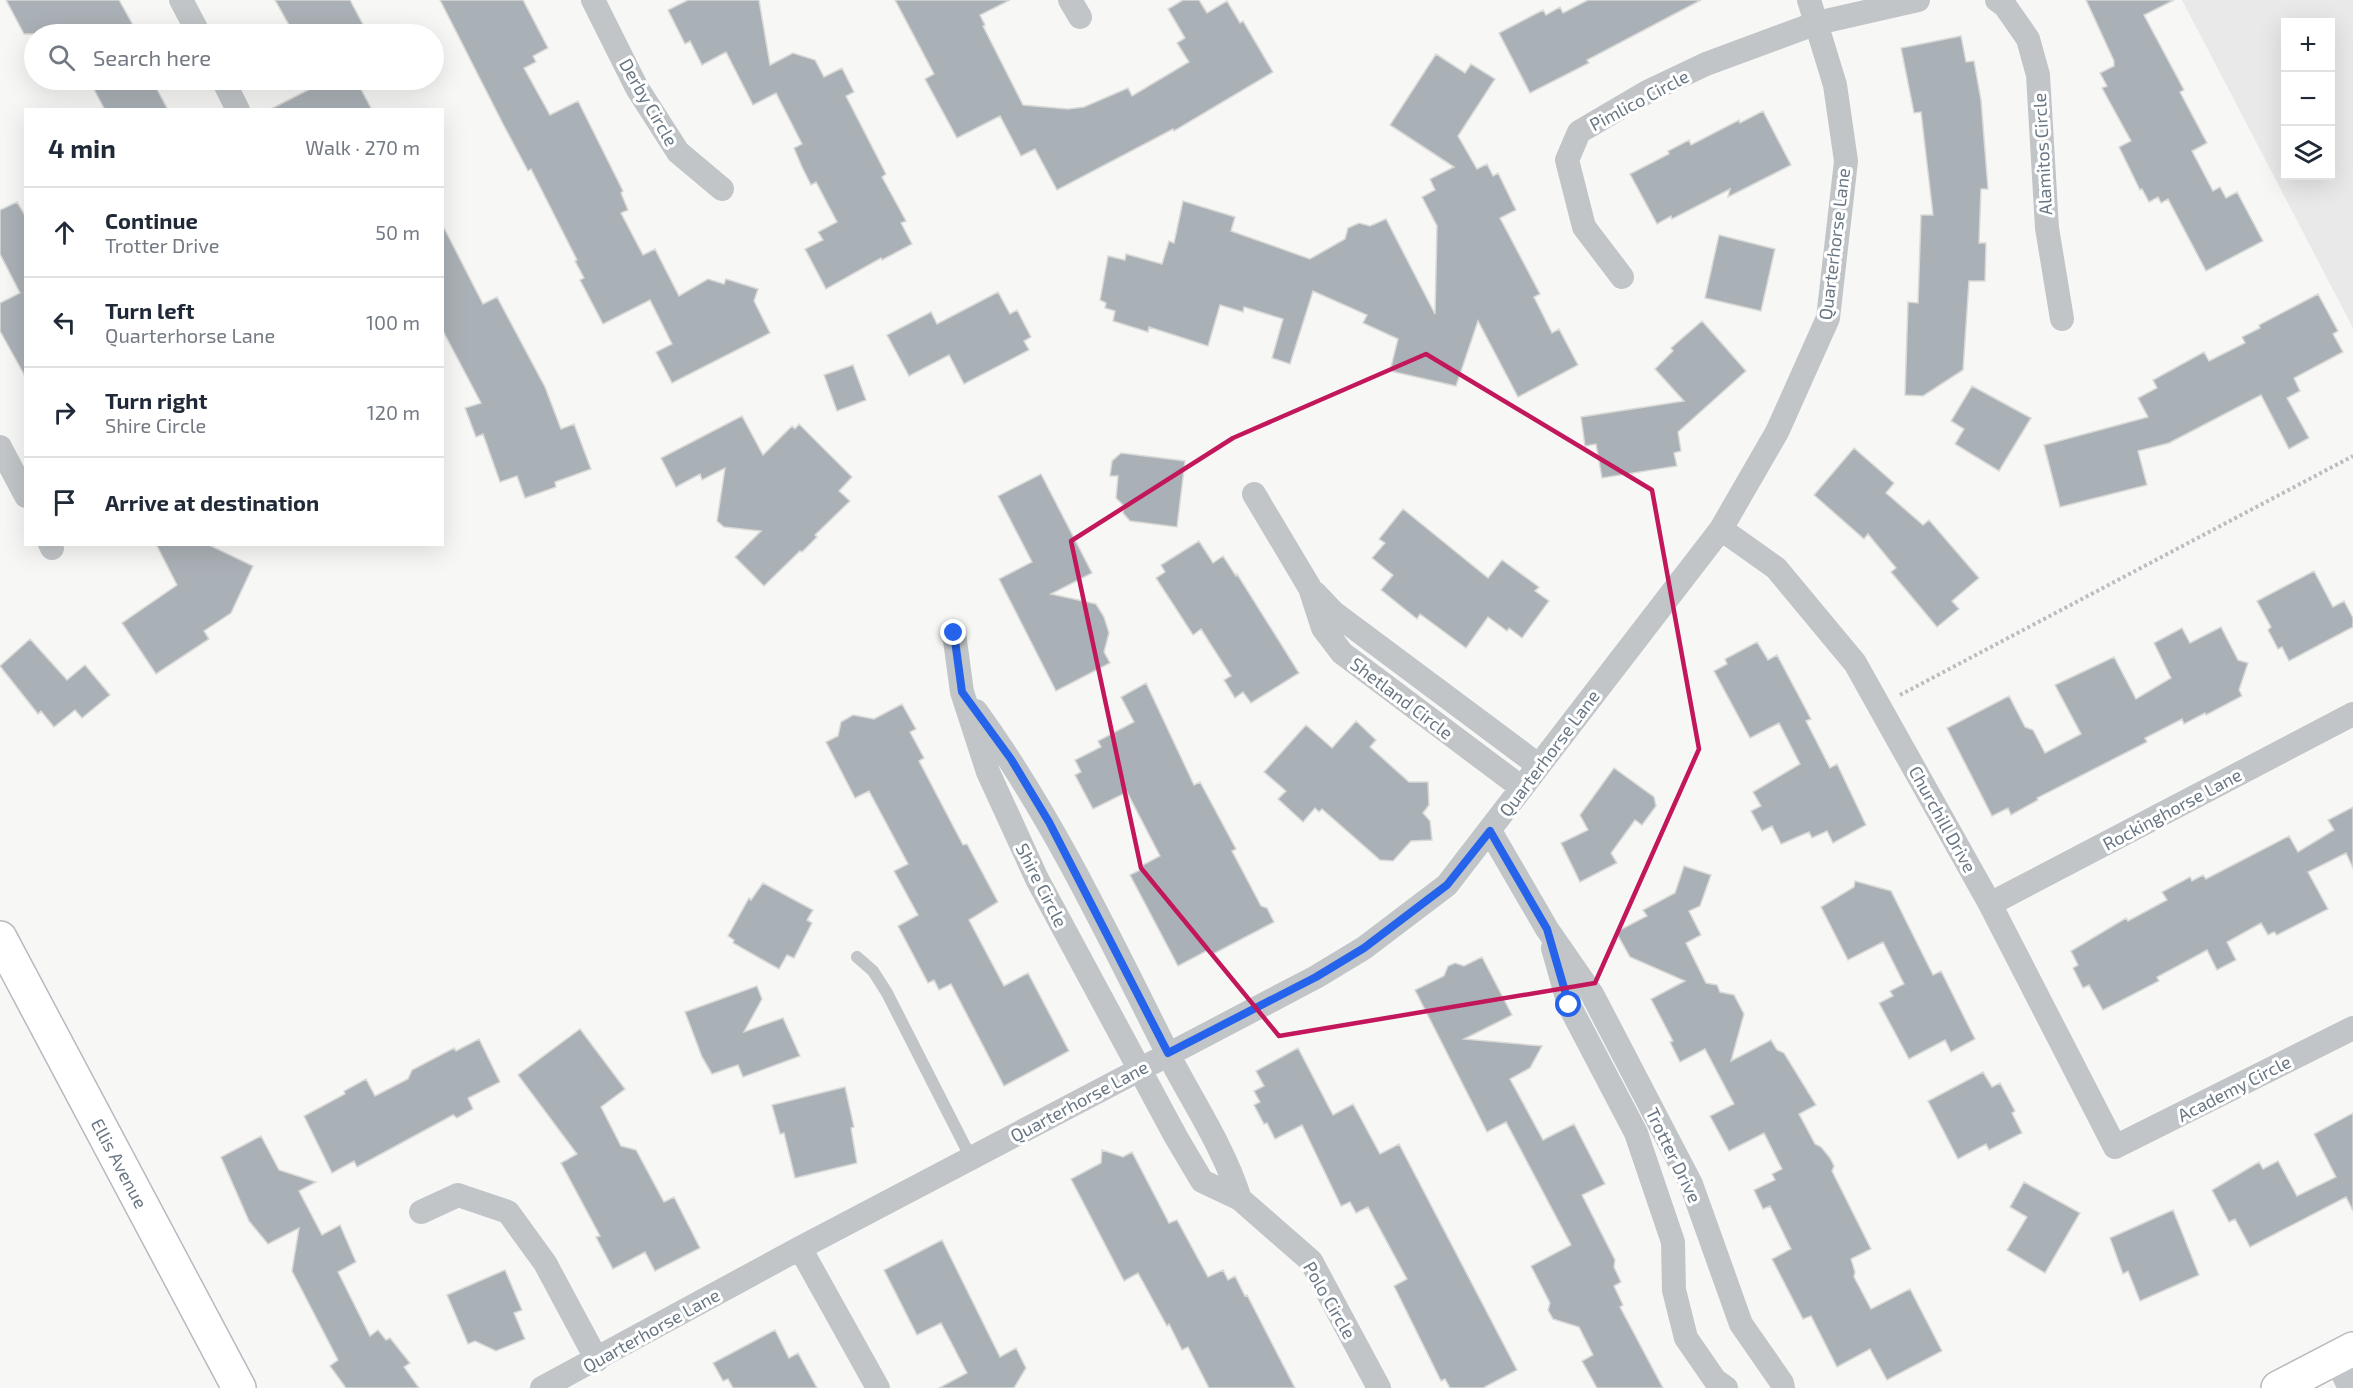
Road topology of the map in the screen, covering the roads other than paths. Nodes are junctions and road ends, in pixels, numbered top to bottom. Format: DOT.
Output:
graph roads {
  1 [pos="181,0"];
  2 [pos="593,0"];
  3 [pos="1809,0"];
  4 [pos="1918,0"];
  5 [pos="1997,0"];
  6 [pos="1817,23"];
  7 [pos="194,24"];
  8 [pos="228,90"];
  9 [pos="237,108"];
  10 [pos="722,189"];
  11 [pos="1622,278"];
  12 [pos="2061,320"];
  13 [pos="0,447"];
  14 [pos="24,492"];
  15 [pos="1254,494"];
  16 [pos="1720,529"];
  17 [pos="1310,588"];
  18 [pos="954,633"];
  19 [pos="962,692"];
  20 [pos="2353,714"];
  21 [pos="1538,765"];
  22 [pos="1522,788"];
  23 [pos="1490,831"];
  24 [pos="1990,904"];
  25 [pos="1547,929"];
  26 [pos="0,938"];
  27 [pos="857,957"];
  28 [pos="2353,1028"];
  29 [pos="1168,1053"];
  30 [pos="1140,1069"];
  31 [pos="2115,1147"];
  32 [pos="971,1158"];
  33 [pos="1240,1198"];
  34 [pos="421,1212"];
  35 [pos="800,1248"];
  36 [pos="2344,1353"];
  37 [pos="597,1360"];
  38 [pos="239,1388"];
  39 [pos="542,1388"];
  40 [pos="878,1388"];
  41 [pos="1379,1388"];
  42 [pos="1726,1388"];
  43 [pos="1783,1388"];
  44 [pos="2278,1388"];
  45 [pos="2350,1388"];
  1 -- 7 [label="street"];
  2 -- 10 [label="street, Derby Circle"];
  3 -- 6 [label="street, Quarterhorse Lane"];
  4 -- 6 [label="street"];
  5 -- 12 [label="street, Alamitos Circle"];
  6 -- 11 [label="street, Pimlico Circle"];
  6 -- 16 [label="street, Quarterhorse Lane"];
  8 -- 9 [label="street"];
  13 -- 14 [label="street"];
  15 -- 17 [label="street, Shetland Circle"];
  16 -- 21 [label="street, Quarterhorse Lane"];
  16 -- 24 [label="street, Churchill Drive"];
  17 -- 21 [label="street, Shetland Circle"];
  17 -- 22 [label="street, Shetland Circle"];
  18 -- 19 [label="street, Shire Circle"];
  19 -- 29 [label="street, Shire Circle"];
  19 -- 30 [label="street, Shire Circle"];
  20 -- 24 [label="street, Rockinghorse Lane"];
  21 -- 22 [label="street, Quarterhorse Lane"];
  22 -- 23 [label="street, Quarterhorse Lane"];
  23 -- 25 [label="street, Trotter Drive"];
  23 -- 29 [label="street, Quarterhorse Lane"];
  24 -- 31 [label="street, Churchill Drive"];
  25 -- 42 [label="street, Trotter Drive"];
  25 -- 43 [label="street, Trotter Drive"];
  26 -- 38 [label="street, Ellis Avenue"];
  27 -- 32 [label="lane"];
  28 -- 31 [label="street, Academy Circle"];
  29 -- 30 [label="street, Quarterhorse Lane"];
  29 -- 33 [label="street, Polo Circle"];
  30 -- 32 [label="street, Quarterhorse Lane"];
  30 -- 33 [label="street, Polo Circle"];
  32 -- 35 [label="street, Quarterhorse Lane"];
  33 -- 41 [label="street, Polo Circle"];
  34 -- 37 [label="street"];
  35 -- 37 [label="street, Quarterhorse Lane"];
  35 -- 40 [label="street"];
  36 -- 44 [label="street"];
  36 -- 45 [label="street"];
  37 -- 39 [label="street, Quarterhorse Lane"];
}
